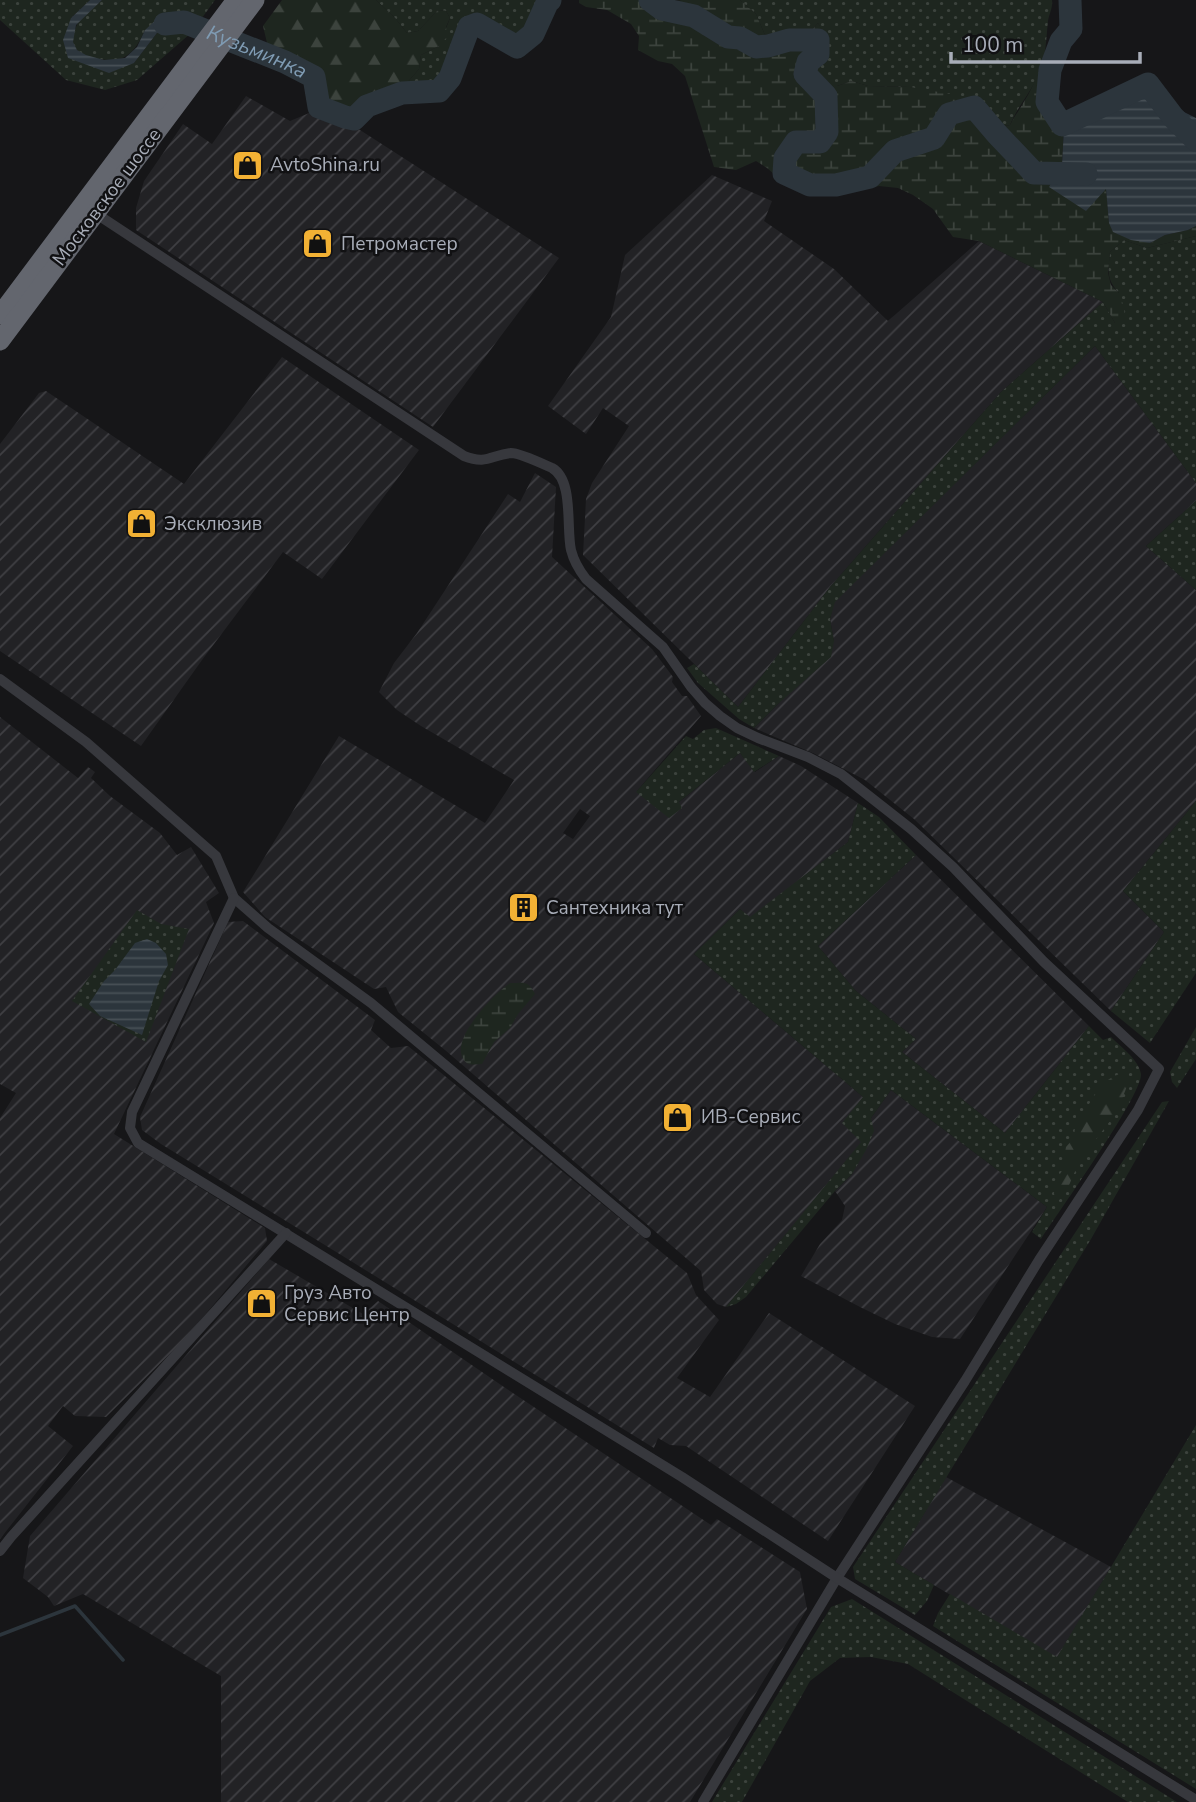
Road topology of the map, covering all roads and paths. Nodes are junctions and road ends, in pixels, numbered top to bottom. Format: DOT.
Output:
graph roads {
  1 [pos="254,0"];
  2 [pos="235,9"];
  3 [pos="208,49"];
  4 [pos="95,213"];
  5 [pos="0,315"];
  6 [pos="0,341"];
  7 [pos="0,679"];
  8 [pos="234,898"];
  9 [pos="286,1233"];
  10 [pos="646,1233"];
  11 [pos="0,1551"];
  12 [pos="837,1578"];
  13 [pos="1196,1800"];
  14 [pos="703,1802"];
  1 -- 2 [label="highway"];
  2 -- 3 [label="highway"];
  3 -- 4 [label="highway, Московское шоссе"];
  3 -- 5 [label="highway, Московское шоссе"];
  4 -- 6 [label="highway, Московское шоссе"];
  4 -- 12 [label="street"];
  7 -- 8 [label="street"];
  8 -- 9 [label="street"];
  8 -- 10 [label="street"];
  9 -- 11 [label="street"];
  9 -- 12 [label="street"];
  12 -- 13 [label="street"];
  12 -- 14 [label="street"];
}
